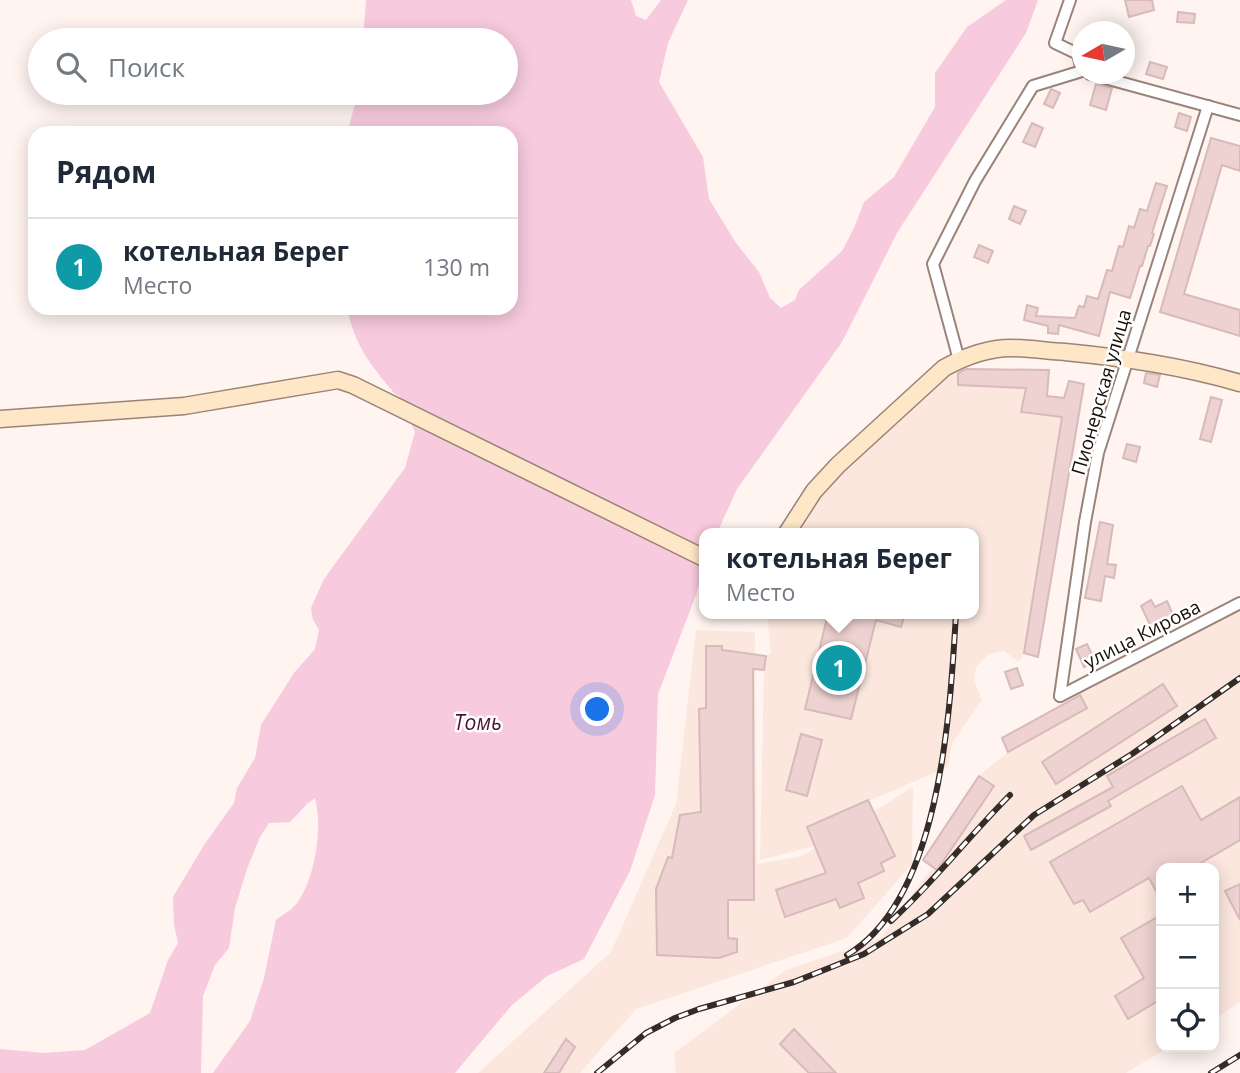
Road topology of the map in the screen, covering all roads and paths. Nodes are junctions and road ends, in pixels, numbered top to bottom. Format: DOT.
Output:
graph roads {
  1 [pos="1070,0"];
  2 [pos="1072,51"];
  3 [pos="1072,74"];
  4 [pos="1127,84"];
  5 [pos="1208,106"];
  6 [pos="1240,115"];
  7 [pos="1129,358"];
  8 [pos="959,360"];
  9 [pos="1240,383"];
  10 [pos="0,419"];
  11 [pos="790,528"];
  12 [pos="699,556"];
  13 [pos="1240,603"];
  14 [pos="1060,696"];
  1 -- 2 [label="street"];
  3 -- 8 [label="street"];
  4 -- 5 [label="street"];
  5 -- 6 [label="street"];
  5 -- 7 [label="street, Пионерская улица"];
  7 -- 8 [label="main road"];
  7 -- 9 [label="main road"];
  7 -- 14 [label="street, Пионерская улица"];
  8 -- 11 [label="main road"];
  10 -- 12 [label="main road"];
  13 -- 14 [label="street, улица Кирова"];
}
